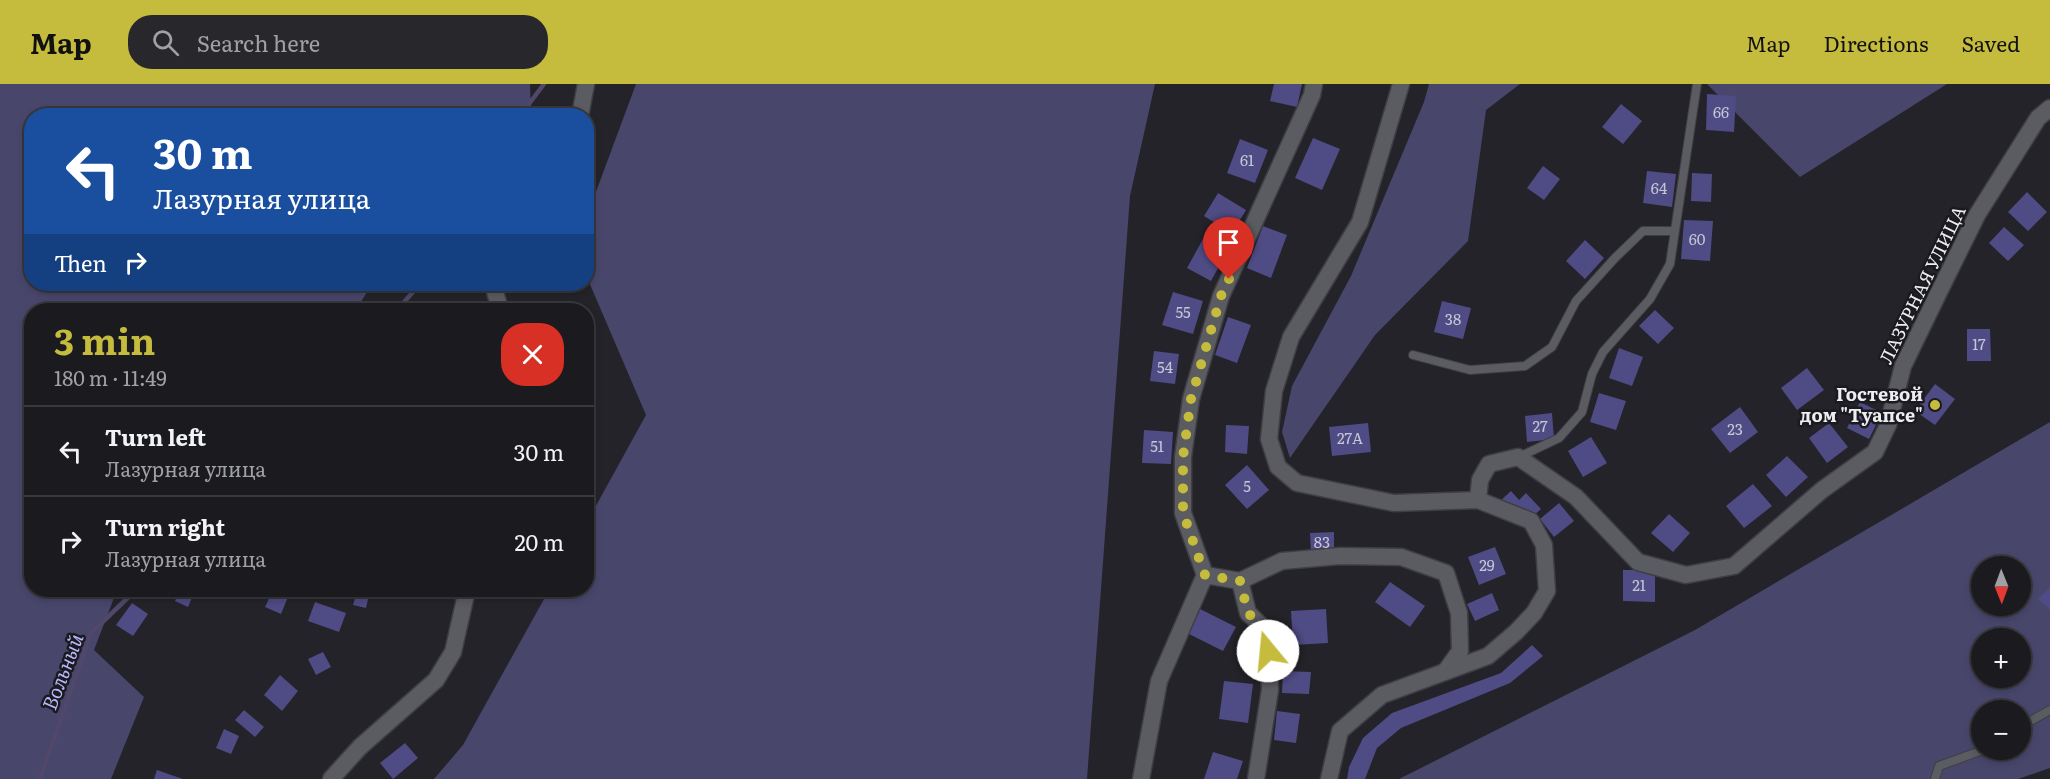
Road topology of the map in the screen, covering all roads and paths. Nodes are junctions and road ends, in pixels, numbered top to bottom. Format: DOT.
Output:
graph roads {
  1 [pos="586,84"];
  2 [pos="1314,84"];
  3 [pos="1401,84"];
  4 [pos="1697,84"];
  5 [pos="582,108"];
  6 [pos="2050,108"];
  7 [pos="1675,231"];
  8 [pos="1413,355"];
  9 [pos="1518,457"];
  10 [pos="1478,500"];
  11 [pos="1205,575"];
  12 [pos="1240,581"];
  13 [pos="465,597"];
  14 [pos="1445,672"];
  15 [pos="2050,710"];
  16 [pos="2031,721"];
  17 [pos="1971,754"];
  18 [pos="331,779"];
  19 [pos="1141,779"];
  20 [pos="1256,779"];
  21 [pos="1329,779"];
  22 [pos="1935,779"];
  1 -- 5 [label="street"];
  2 -- 11 [label="street"];
  3 -- 10 [label="street"];
  4 -- 7 [label="lane"];
  6 -- 9 [label="street, ЛАЗУРНАЯ УЛИЦА"];
  7 -- 8 [label="lane"];
  7 -- 9 [label="lane"];
  9 -- 10 [label="street"];
  10 -- 14 [label="street"];
  11 -- 12 [label="street"];
  11 -- 19 [label="street"];
  12 -- 14 [label="street"];
  12 -- 20 [label="street"];
  13 -- 18 [label="street"];
  14 -- 21 [label="street"];
  15 -- 16 [label="lane"];
  17 -- 22 [label="lane"];
}
